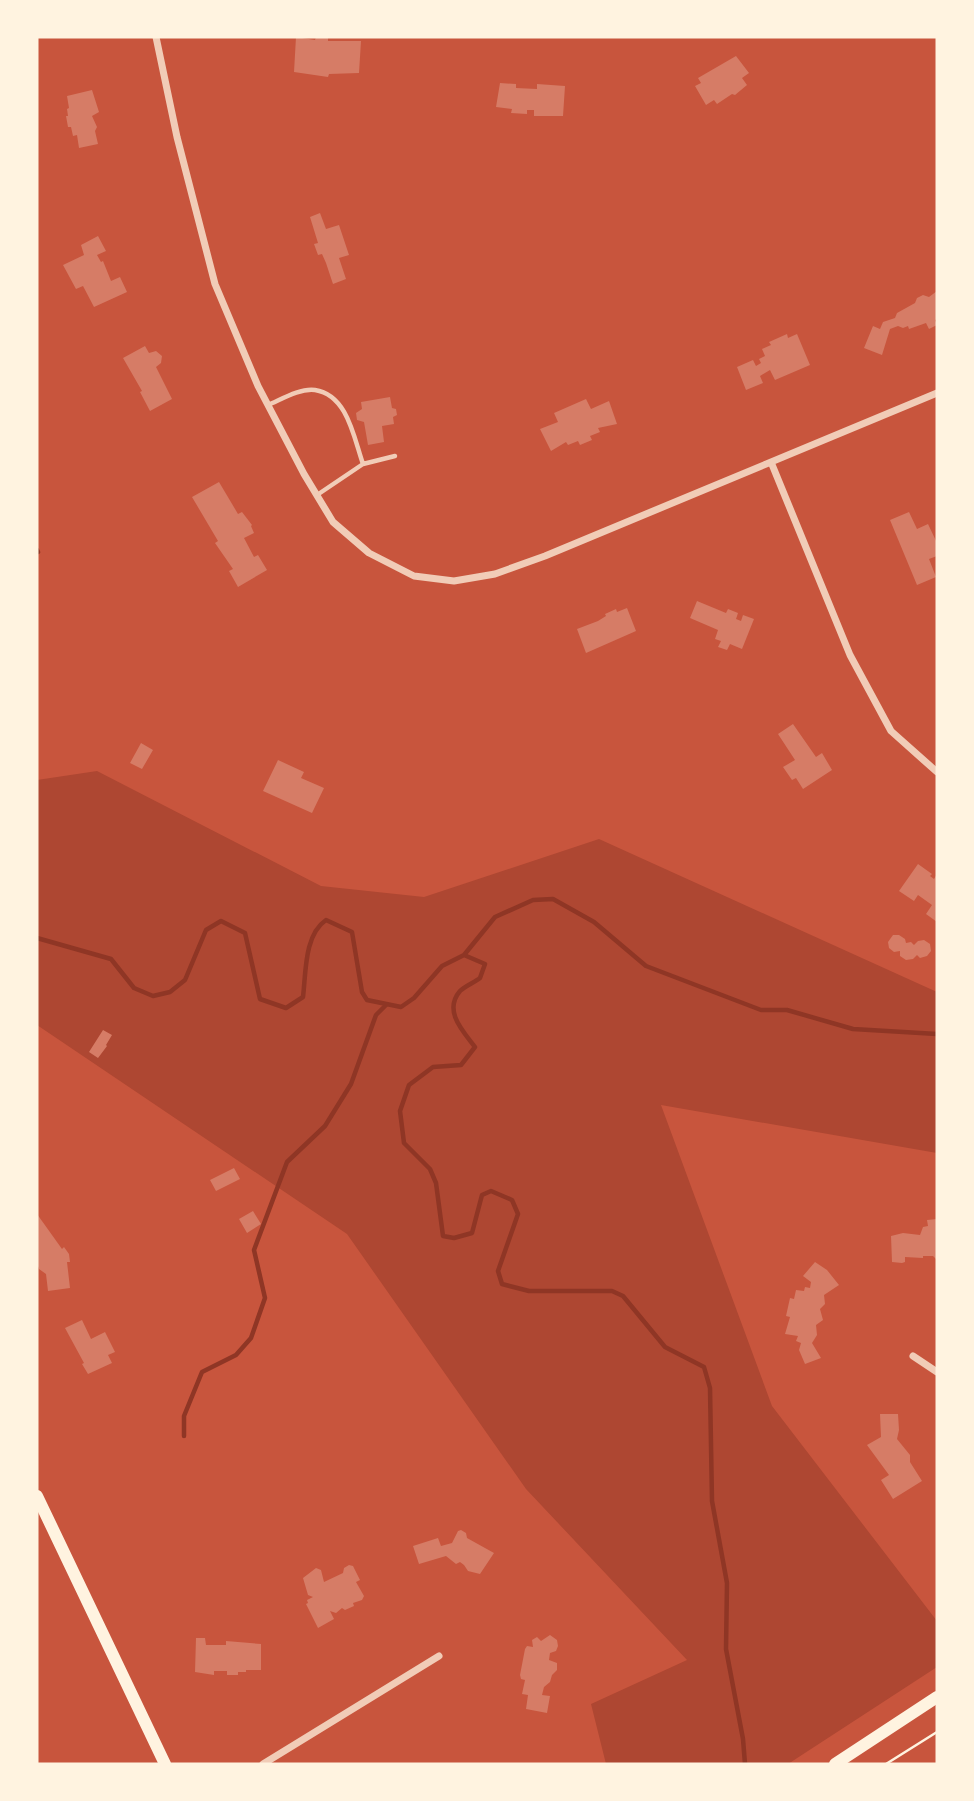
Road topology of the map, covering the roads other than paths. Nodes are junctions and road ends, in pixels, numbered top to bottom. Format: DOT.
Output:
graph roads {
  1 [pos="156,37"];
  2 [pos="937,393"];
  3 [pos="268,405"];
  4 [pos="395,456"];
  5 [pos="771,462"];
  6 [pos="363,464"];
  7 [pos="317,495"];
  8 [pos="937,772"];
  9 [pos="913,1356"];
  10 [pos="937,1372"];
  11 [pos="37,1496"];
  12 [pos="439,1656"];
  13 [pos="937,1697"];
  14 [pos="165,1764"];
  15 [pos="263,1764"];
  16 [pos="835,1764"];
  1 -- 3 [label="street"];
  2 -- 5 [label="street"];
  3 -- 6 [label="lane"];
  3 -- 7 [label="street"];
  4 -- 6 [label="lane"];
  5 -- 7 [label="street"];
  5 -- 8 [label="street"];
  6 -- 7 [label="lane"];
  9 -- 10 [label="street"];
  11 -- 14 [label="main road"];
  12 -- 15 [label="street"];
  13 -- 16 [label="main road"];
}
